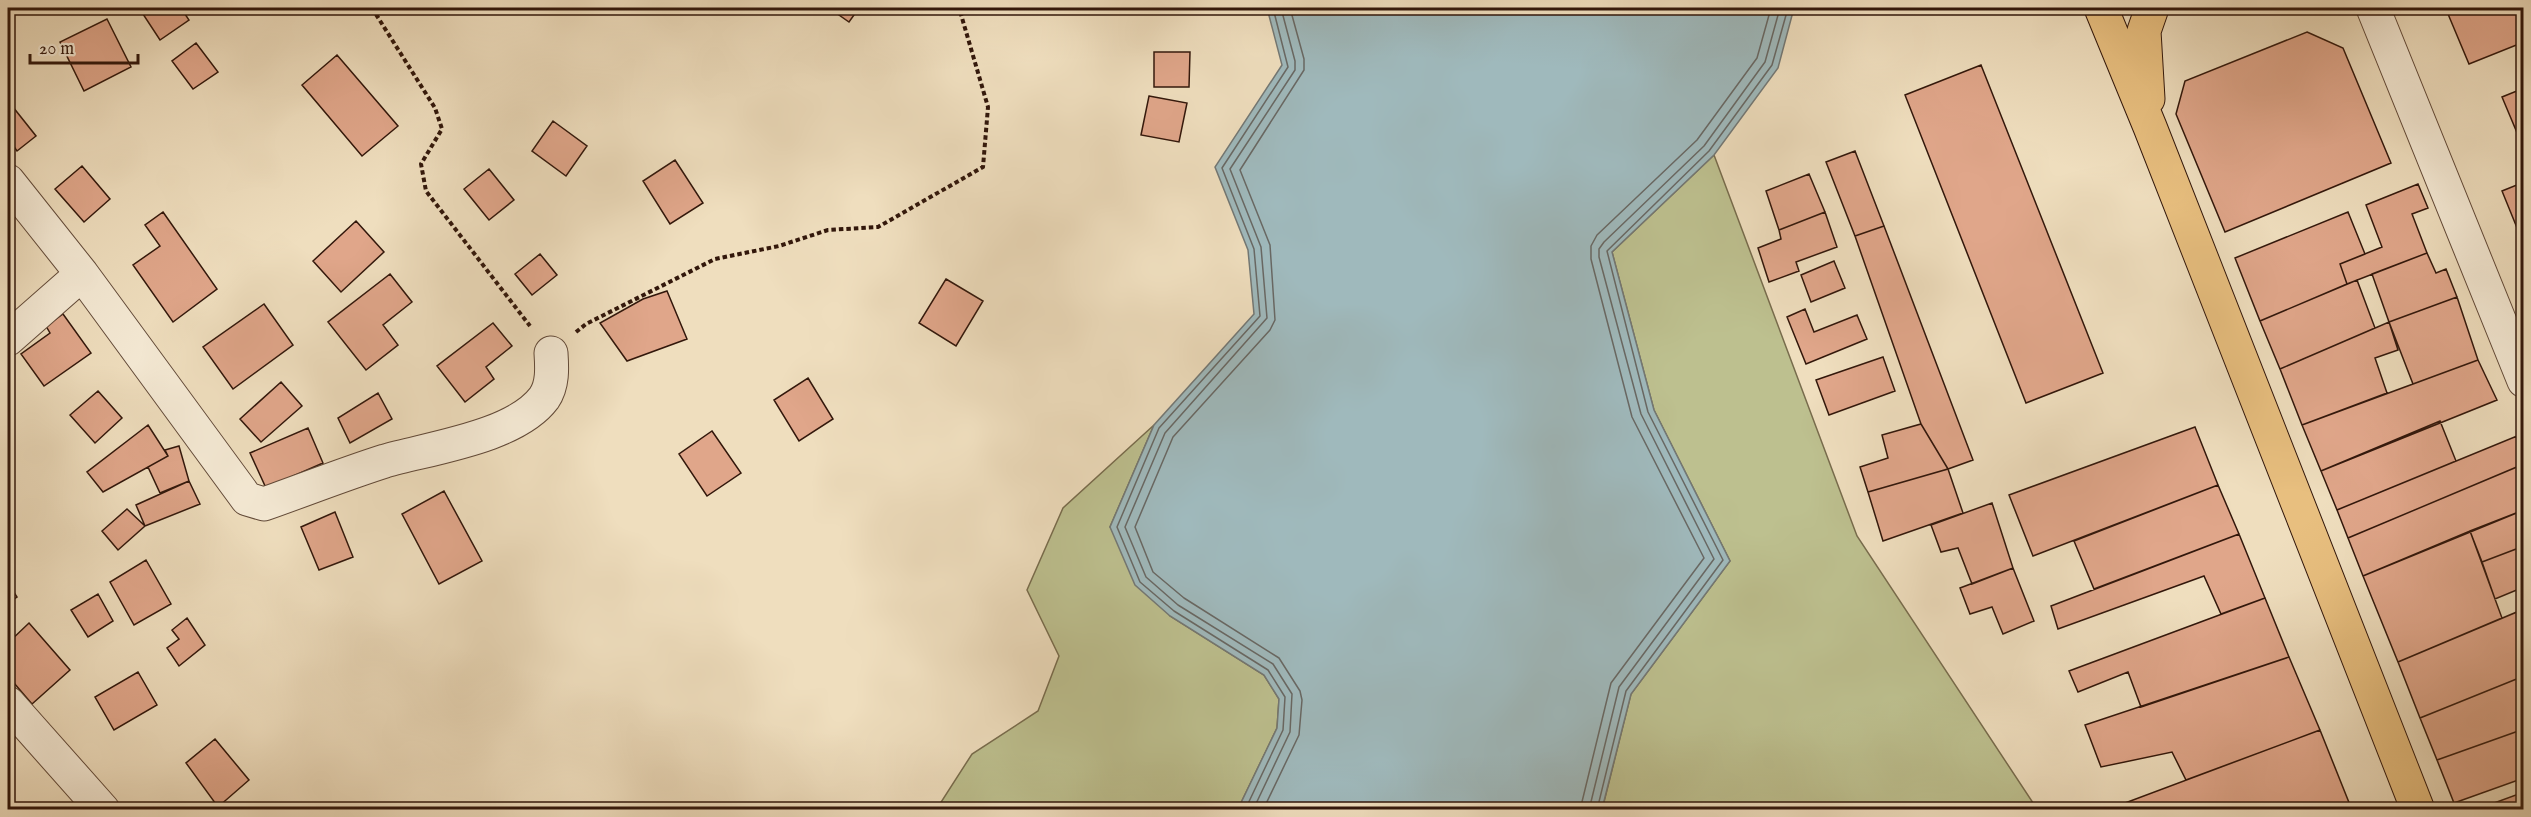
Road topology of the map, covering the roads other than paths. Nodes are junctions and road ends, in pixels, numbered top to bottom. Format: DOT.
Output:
graph roads {
  1 [pos="2101,8"];
  2 [pos="2152,8"];
  3 [pos="2373,8"];
  4 [pos="2150,127"];
  5 [pos="8,180"];
  6 [pos="82,274"];
  7 [pos="8,339"];
  8 [pos="551,353"];
  9 [pos="2523,381"];
  10 [pos="8,703"];
  11 [pos="103,810"];
  12 [pos="2418,810"];
  1 -- 4 [label="main road"];
  2 -- 4 [label="main road"];
  3 -- 9 [label="street"];
  4 -- 12 [label="main road"];
  5 -- 6 [label="street"];
  6 -- 7 [label="street"];
  6 -- 8 [label="street"];
  10 -- 11 [label="street"];
}
